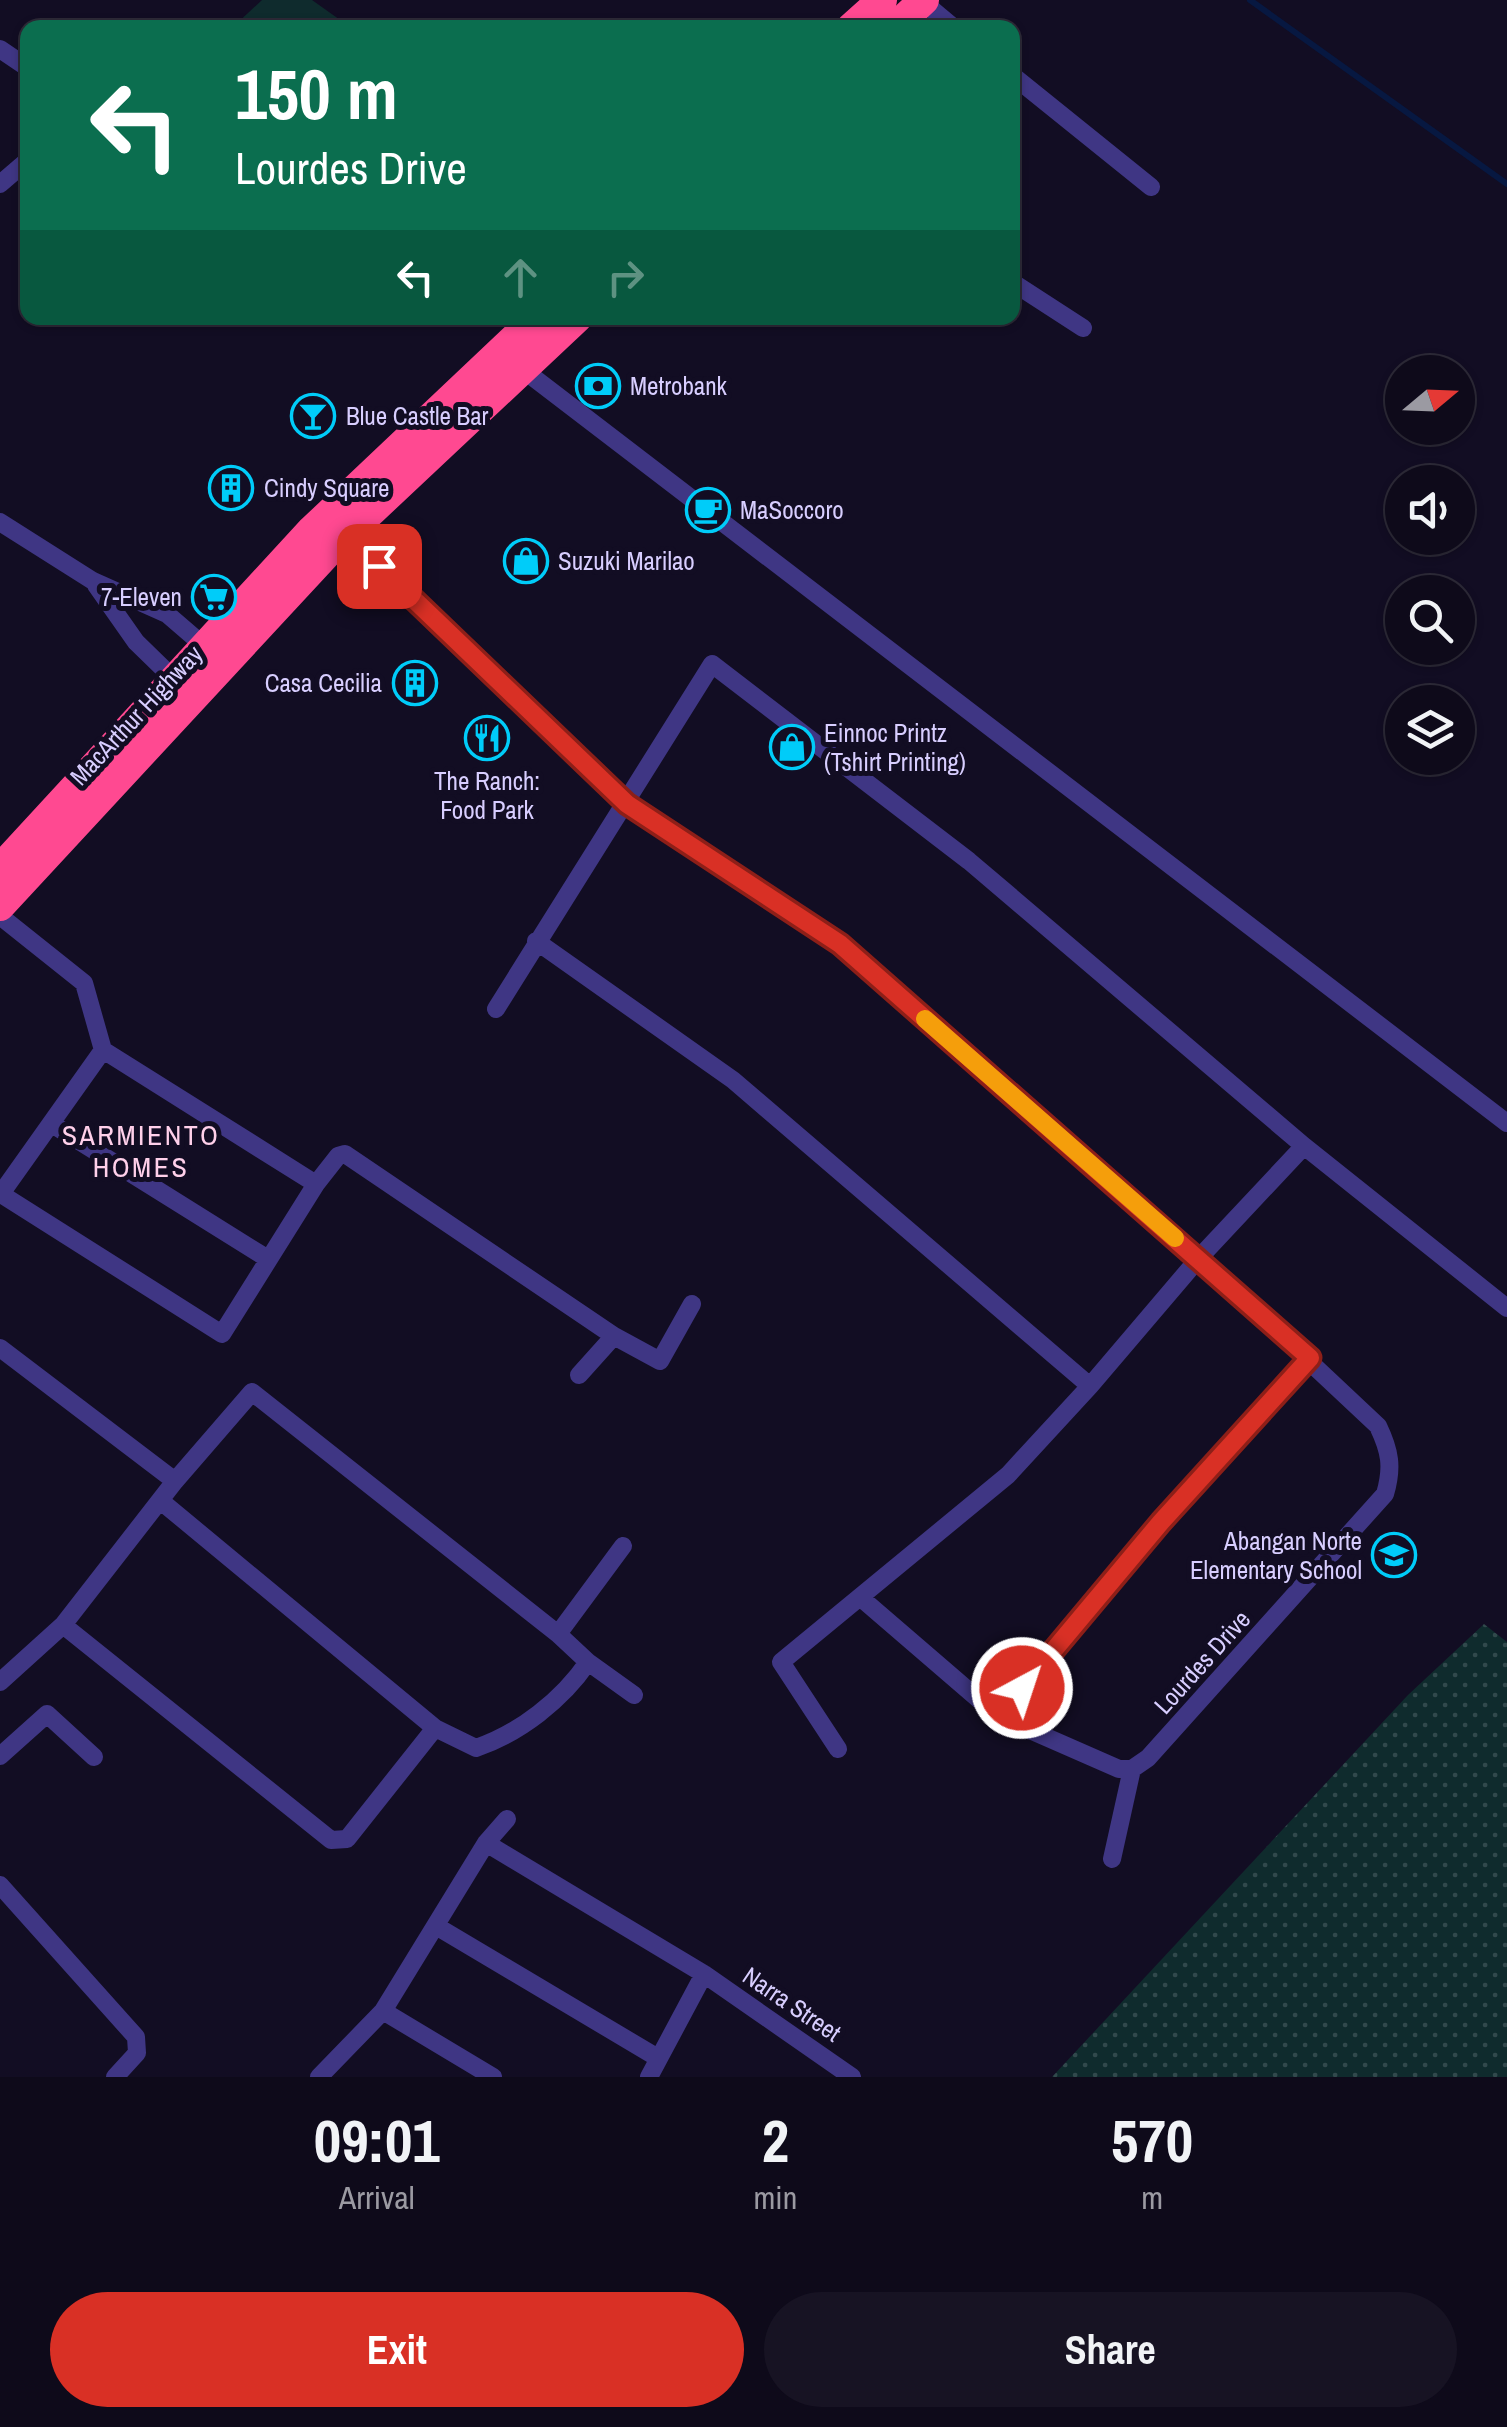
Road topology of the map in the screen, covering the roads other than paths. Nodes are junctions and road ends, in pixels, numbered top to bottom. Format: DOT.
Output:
graph roads {
  1 [pos="882,0"];
  2 [pos="923,1"];
  3 [pos="861,20"];
  4 [pos="903,20"];
  5 [pos="945,20"];
  6 [pos="1020,82"];
  7 [pos="1152,187"];
  8 [pos="1020,287"];
  9 [pos="529,325"];
  10 [pos="568,325"];
  11 [pos="1083,328"];
  12 [pos="521,368"];
  13 [pos="0,522"];
  14 [pos="346,534"];
  15 [pos="93,581"];
  16 [pos="203,646"];
  17 [pos="174,679"];
  18 [pos="627,804"];
  19 [pos="0,869"];
  20 [pos="0,906"];
  21 [pos="0,916"];
  22 [pos="536,942"];
  23 [pos="496,1009"];
  24 [pos="102,1050"];
  25 [pos="1507,1123"];
  26 [pos="52,1124"];
  27 [pos="1304,1146"];
  28 [pos="316,1184"];
  29 [pos="1,1194"];
  30 [pos="1199,1258"];
  31 [pos="268,1259"];
  32 [pos="692,1304"];
  33 [pos="1507,1308"];
  34 [pos="614,1336"];
  35 [pos="0,1348"];
  36 [pos="1310,1358"];
  37 [pos="579,1375"];
  38 [pos="1090,1386"];
  39 [pos="176,1481"];
  40 [pos="162,1502"];
  41 [pos="623,1546"];
  42 [pos="861,1598"];
  43 [pos="63,1625"];
  44 [pos="558,1634"];
  45 [pos="588,1662"];
  46 [pos="0,1682"];
  47 [pos="634,1695"];
  48 [pos="998,1716"];
  49 [pos="435,1728"];
  50 [pos="838,1749"];
  51 [pos="0,1756"];
  52 [pos="94,1757"];
  53 [pos="1132,1769"];
  54 [pos="507,1819"];
  55 [pos="486,1844"];
  56 [pos="1112,1859"];
  57 [pos="0,1885"];
  58 [pos="436,1926"];
  59 [pos="704,1974"];
  60 [pos="383,2011"];
  61 [pos="658,2058"];
  62 [pos="115,2077"];
  63 [pos="319,2077"];
  64 [pos="492,2077"];
  65 [pos="650,2077"];
  66 [pos="852,2077"];
  1 -- 3 [label="highway"];
  2 -- 4 [label="highway"];
  2 -- 5 [label="street"];
  6 -- 7 [label="street"];
  8 -- 11 [label="street"];
  9 -- 16 [label="highway, MacArthur Highway"];
  10 -- 12 [label="highway, MacArthur Highway"];
  12 -- 14 [label="highway, MacArthur Highway"];
  12 -- 25 [label="street"];
  13 -- 15 [label="street"];
  14 -- 18 [label="street, Lourdes Drive"];
  14 -- 20 [label="highway, MacArthur Highway"];
  15 -- 16 [label="street"];
  15 -- 17 [label="street"];
  16 -- 17 [label="highway, MacArthur Highway"];
  17 -- 19 [label="highway, MacArthur Highway"];
  18 -- 22 [label="street"];
  18 -- 27 [label="street"];
  18 -- 30 [label="street, Lourdes Drive"];
  21 -- 24 [label="street"];
  22 -- 23 [label="street"];
  22 -- 38 [label="street"];
  24 -- 26 [label="street"];
  24 -- 28 [label="street"];
  26 -- 29 [label="street"];
  26 -- 31 [label="street"];
  27 -- 30 [label="street"];
  27 -- 33 [label="street"];
  28 -- 31 [label="street"];
  28 -- 34 [label="street"];
  29 -- 31 [label="street"];
  30 -- 36 [label="street, Lourdes Drive"];
  30 -- 38 [label="street"];
  32 -- 34 [label="street"];
  34 -- 37 [label="street"];
  35 -- 39 [label="street"];
  36 -- 48 [label="street"];
  36 -- 53 [label="street, Lourdes Drive"];
  38 -- 42 [label="street"];
  39 -- 40 [label="street"];
  39 -- 44 [label="street"];
  40 -- 43 [label="street"];
  40 -- 49 [label="street"];
  41 -- 44 [label="street"];
  42 -- 48 [label="street"];
  42 -- 50 [label="street"];
  43 -- 46 [label="street"];
  43 -- 49 [label="street"];
  44 -- 45 [label="street"];
  45 -- 47 [label="street"];
  45 -- 49 [label="street"];
  48 -- 53 [label="street"];
  51 -- 52 [label="street"];
  53 -- 56 [label="street"];
  54 -- 55 [label="street"];
  55 -- 58 [label="street"];
  55 -- 59 [label="street, Narra Street"];
  57 -- 62 [label="street"];
  58 -- 60 [label="street"];
  58 -- 61 [label="street"];
  59 -- 61 [label="street"];
  59 -- 66 [label="street, Narra Street"];
  60 -- 63 [label="street"];
  60 -- 64 [label="street"];
  61 -- 65 [label="street"];
}
